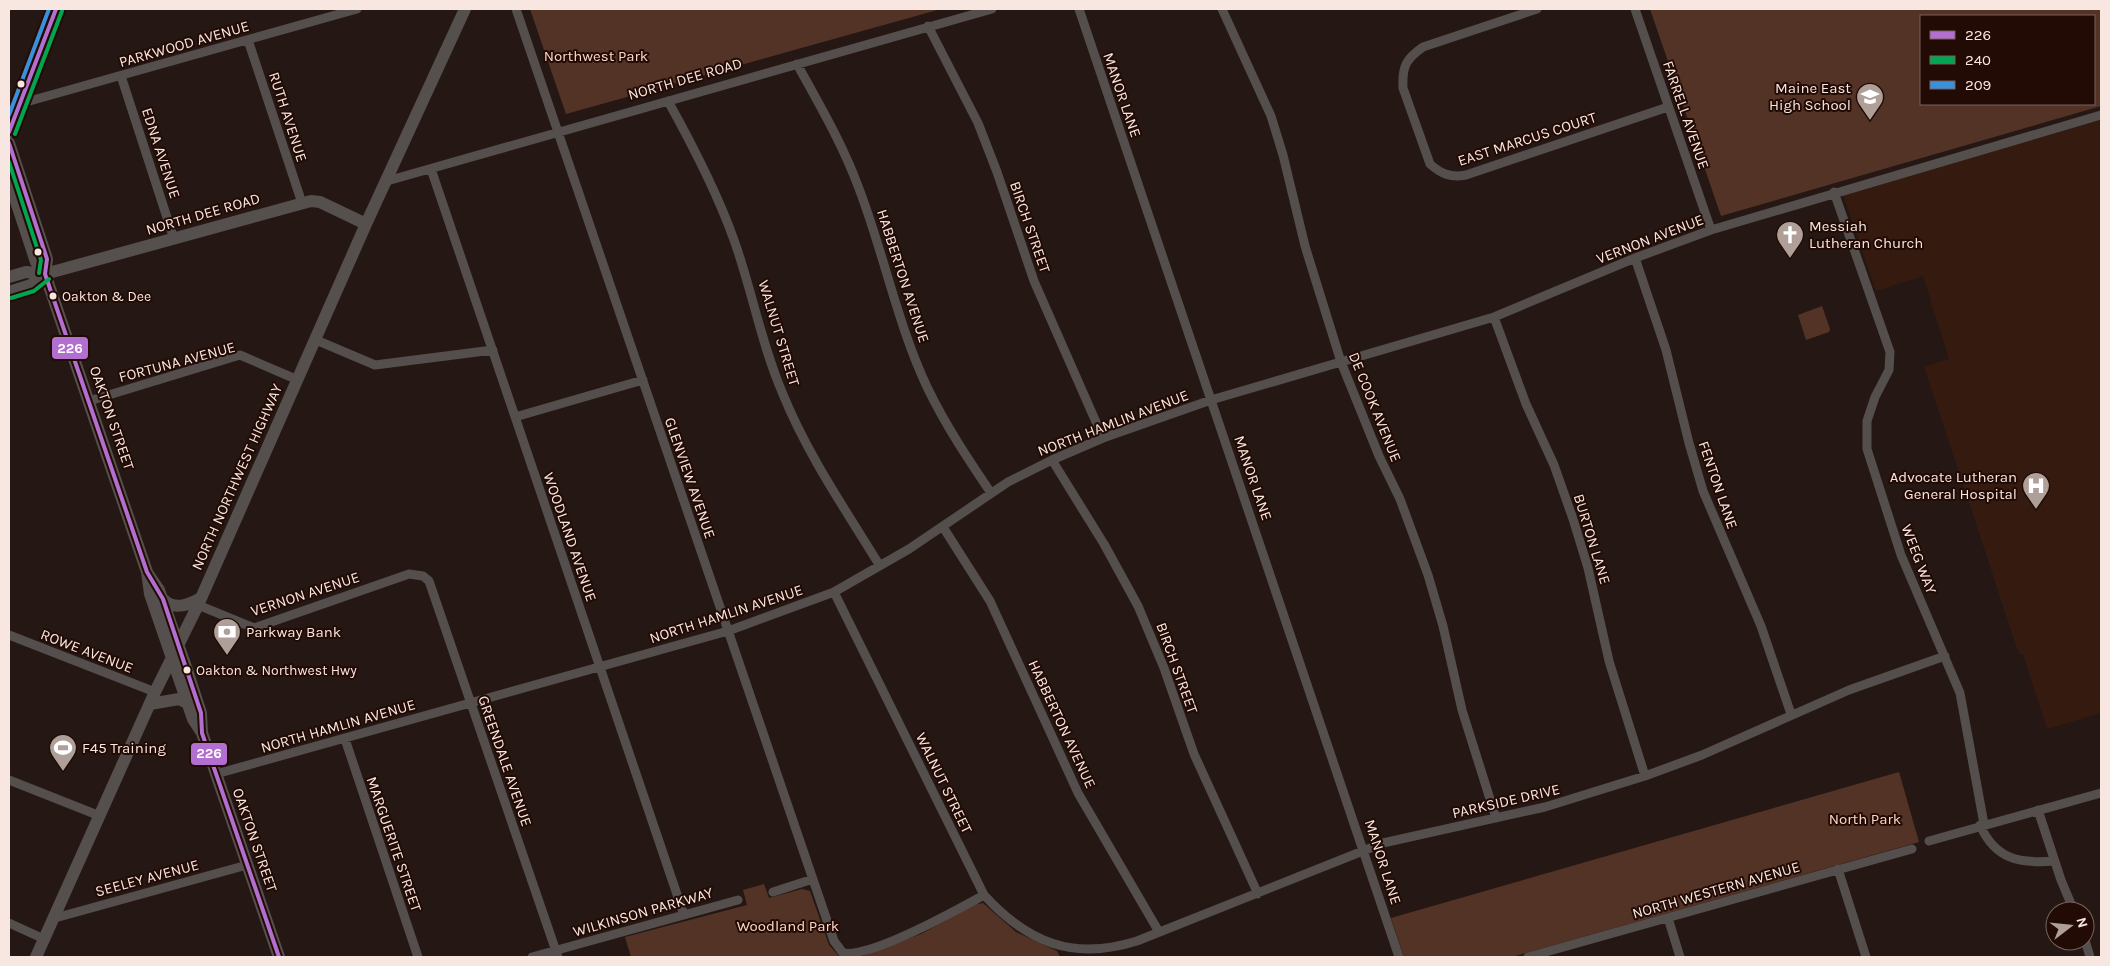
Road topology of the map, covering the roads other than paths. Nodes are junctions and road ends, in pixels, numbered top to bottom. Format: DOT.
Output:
graph roads {
  1 [pos="56,9"];
  2 [pos="357,9"];
  3 [pos="465,9"];
  4 [pos="516,9"];
  5 [pos="992,9"];
  6 [pos="1079,9"];
  7 [pos="1222,9"];
  8 [pos="1537,9"];
  9 [pos="1635,9"];
  10 [pos="928,26"];
  11 [pos="248,40"];
  12 [pos="796,64"];
  13 [pos="121,76"];
  14 [pos="668,101"];
  15 [pos="19,104"];
  16 [pos="1668,107"];
  17 [pos="2101,114"];
  18 [pos="557,131"];
  19 [pos="9,132"];
  20 [pos="9,143"];
  21 [pos="431,169"];
  22 [pos="9,180"];
  23 [pos="387,181"];
  24 [pos="1834,192"];
  25 [pos="302,203"];
  26 [pos="366,224"];
  27 [pos="1711,230"];
  28 [pos="174,239"];
  29 [pos="1636,258"];
  30 [pos="45,274"];
  31 [pos="9,277"];
  32 [pos="9,292"];
  33 [pos="1494,317"];
  34 [pos="316,340"];
  35 [pos="493,350"];
  36 [pos="1341,362"];
  37 [pos="298,380"];
  38 [pos="642,380"];
  39 [pos="1211,400"];
  40 [pos="89,401"];
  41 [pos="514,417"];
  42 [pos="1103,438"];
  43 [pos="1052,460"];
  44 [pos="991,493"];
  45 [pos="943,526"];
  46 [pos="880,566"];
  47 [pos="147,572"];
  48 [pos="423,576"];
  49 [pos="834,592"];
  50 [pos="163,599"];
  51 [pos="200,601"];
  52 [pos="728,631"];
  53 [pos="9,635"];
  54 [pos="178,646"];
  55 [pos="1945,656"];
  56 [pos="172,659"];
  57 [pos="600,667"];
  58 [pos="153,698"];
  59 [pos="187,703"];
  60 [pos="471,703"];
  61 [pos="1791,714"];
  62 [pos="202,733"];
  63 [pos="344,739"];
  64 [pos="216,774"];
  65 [pos="1645,776"];
  66 [pos="9,780"];
  67 [pos="2101,793"];
  68 [pos="2038,810"];
  69 [pos="100,816"];
  70 [pos="1496,818"];
  71 [pos="1982,825"];
  72 [pos="1929,841"];
  73 [pos="1912,849"];
  74 [pos="1365,851"];
  75 [pos="2054,861"];
  76 [pos="247,865"];
  77 [pos="1838,869"];
  78 [pos="813,879"];
  79 [pos="773,892"];
  80 [pos="1258,894"];
  81 [pos="984,895"];
  82 [pos="738,900"];
  83 [pos="2070,901"];
  84 [pos="684,915"];
  85 [pos="55,918"];
  86 [pos="1668,918"];
  87 [pos="9,923"];
  88 [pos="1159,932"];
  89 [pos="44,939"];
  90 [pos="1068,948"];
  91 [pos="556,954"];
  92 [pos="36,957"];
  93 [pos="279,957"];
  94 [pos="418,957"];
  95 [pos="532,957"];
  96 [pos="1068,957"];
  97 [pos="1399,957"];
  98 [pos="1528,957"];
  99 [pos="1680,957"];
  100 [pos="1866,957"];
  1 -- 15 [label="main road"];
  2 -- 11 [label="street, PARKWOOD AVENUE"];
  3 -- 23 [label="main road, NORTH NORTHWEST HIGHWAY"];
  4 -- 18 [label="street, GLENVIEW AVENUE"];
  5 -- 10 [label="street, NORTH DEE ROAD"];
  6 -- 39 [label="street, MANOR LANE"];
  7 -- 36 [label="street, DE COOK AVENUE"];
  8 -- 16 [label="street, EAST MARCUS COURT"];
  9 -- 16 [label="street, FARRELL AVENUE"];
  10 -- 12 [label="street, NORTH DEE ROAD"];
  10 -- 42 [label="street, BIRCH STREET"];
  11 -- 13 [label="street, PARKWOOD AVENUE"];
  11 -- 25 [label="street, RUTH AVENUE"];
  12 -- 14 [label="street, NORTH DEE ROAD"];
  12 -- 44 [label="street, HABBERTON AVENUE"];
  13 -- 15 [label="street, PARKWOOD AVENUE"];
  13 -- 28 [label="street, EDNA AVENUE"];
  14 -- 18 [label="street, NORTH DEE ROAD"];
  14 -- 46 [label="street, WALNUT STREET"];
  15 -- 19 [label="main road"];
  16 -- 27 [label="street, FARRELL AVENUE"];
  17 -- 24 [label="street, VERNON AVENUE"];
  18 -- 21 [label="street, NORTH DEE ROAD"];
  18 -- 38 [label="street, GLENVIEW AVENUE"];
  20 -- 30 [label="main road, OAKTON STREET"];
  21 -- 23 [label="street, NORTH DEE ROAD"];
  21 -- 35 [label="street, WOODLAND AVENUE"];
  22 -- 30 [label="main road, OAKTON STREET"];
  23 -- 26 [label="main road, NORTH NORTHWEST HIGHWAY"];
  24 -- 27 [label="street, VERNON AVENUE"];
  24 -- 55 [label="street, WEEG WAY"];
  25 -- 26 [label="main road, NORTH DEE ROAD"];
  25 -- 28 [label="main road, NORTH DEE ROAD"];
  26 -- 34 [label="main road, NORTH NORTHWEST HIGHWAY"];
  27 -- 29 [label="street, VERNON AVENUE"];
  28 -- 30 [label="main road, NORTH DEE ROAD"];
  29 -- 33 [label="street, VERNON AVENUE"];
  29 -- 61 [label="street, FENTON LANE"];
  30 -- 31 [label="main road, NORTH DEE ROAD"];
  30 -- 32 [label="main road, NORTH DEE ROAD"];
  30 -- 40 [label="main road, OAKTON STREET"];
  33 -- 36 [label="street, VERNON AVENUE"];
  33 -- 65 [label="street, BURTON LANE"];
  34 -- 35 [label="street"];
  34 -- 37 [label="main road, NORTH NORTHWEST HIGHWAY"];
  35 -- 41 [label="street, WOODLAND AVENUE"];
  36 -- 39 [label="street, VERNON AVENUE"];
  36 -- 70 [label="street, DE COOK AVENUE"];
  37 -- 40 [label="street, FORTUNA AVENUE"];
  37 -- 51 [label="main road, NORTH NORTHWEST HIGHWAY"];
  38 -- 41 [label="street"];
  38 -- 52 [label="street, GLENVIEW AVENUE"];
  39 -- 42 [label="street, NORTH HAMLIN AVENUE"];
  39 -- 74 [label="street, MANOR LANE"];
  40 -- 47 [label="main road, OAKTON STREET"];
  41 -- 57 [label="street, WOODLAND AVENUE"];
  42 -- 43 [label="street, NORTH HAMLIN AVENUE"];
  43 -- 44 [label="street, NORTH HAMLIN AVENUE"];
  43 -- 80 [label="street, BIRCH STREET"];
  44 -- 45 [label="street, NORTH HAMLIN AVENUE"];
  45 -- 46 [label="street, NORTH HAMLIN AVENUE"];
  45 -- 88 [label="street, HABBERTON AVENUE"];
  46 -- 49 [label="street, NORTH HAMLIN AVENUE"];
  47 -- 50 [label="main road, OAKTON STREET"];
  47 -- 56 [label="main road, OAKTON STREET"];
  48 -- 51 [label="street, VERNON AVENUE"];
  48 -- 60 [label="street, GREENDALE AVENUE"];
  49 -- 52 [label="street, NORTH HAMLIN AVENUE"];
  49 -- 81 [label="street, WALNUT STREET"];
  50 -- 51 [label="main road"];
  50 -- 54 [label="main road, OAKTON STREET"];
  51 -- 54 [label="main road, NORTH NORTHWEST HIGHWAY"];
  52 -- 57 [label="street, NORTH HAMLIN AVENUE"];
  52 -- 78 [label="street, GLENVIEW AVENUE"];
  53 -- 58 [label="street, ROWE AVENUE"];
  54 -- 56 [label="main road, NORTH NORTHWEST HIGHWAY"];
  54 -- 62 [label="main road, OAKTON STREET"];
  55 -- 61 [label="street, PARKSIDE DRIVE"];
  55 -- 71 [label="street, WEEG WAY"];
  56 -- 58 [label="main road, NORTH NORTHWEST HIGHWAY"];
  56 -- 59 [label="main road, OAKTON STREET"];
  57 -- 60 [label="street, NORTH HAMLIN AVENUE"];
  57 -- 84 [label="street, WOODLAND AVENUE"];
  58 -- 59 [label="main road"];
  58 -- 69 [label="main road, NORTH NORTHWEST HIGHWAY"];
  59 -- 62 [label="main road, OAKTON STREET"];
  60 -- 63 [label="street, NORTH HAMLIN AVENUE"];
  60 -- 91 [label="street, GREENDALE AVENUE"];
  61 -- 65 [label="street, PARKSIDE DRIVE"];
  62 -- 64 [label="main road, OAKTON STREET"];
  63 -- 64 [label="street, NORTH HAMLIN AVENUE"];
  63 -- 94 [label="street, MARGUERITE STREET"];
  64 -- 76 [label="main road, OAKTON STREET"];
  65 -- 70 [label="street, PARKSIDE DRIVE"];
  66 -- 69 [label="street"];
  67 -- 68 [label="street"];
  68 -- 71 [label="street"];
  68 -- 75 [label="street"];
  69 -- 85 [label="main road, NORTH NORTHWEST HIGHWAY"];
  70 -- 74 [label="street, PARKSIDE DRIVE"];
  71 -- 72 [label="street"];
  71 -- 75 [label="street"];
  73 -- 77 [label="street, NORTH WESTERN AVENUE"];
  74 -- 80 [label="street, PARKSIDE DRIVE"];
  74 -- 97 [label="street, MANOR LANE"];
  75 -- 83 [label="street"];
  76 -- 85 [label="street, SEELEY AVENUE"];
  76 -- 93 [label="main road, OAKTON STREET"];
  77 -- 86 [label="street, NORTH WESTERN AVENUE"];
  77 -- 100 [label="street"];
  78 -- 79 [label="street"];
  78 -- 81 [label="street, GLENVIEW AVENUE"];
  80 -- 88 [label="street, PARKSIDE DRIVE"];
  81 -- 90 [label="street, WALNUT STREET"];
  82 -- 84 [label="street, WILKINSON PARKWAY"];
  84 -- 91 [label="street, WILKINSON PARKWAY"];
  85 -- 89 [label="main road, NORTH NORTHWEST HIGHWAY"];
  86 -- 98 [label="street, NORTH WESTERN AVENUE"];
  86 -- 99 [label="street"];
  87 -- 89 [label="street"];
  88 -- 90 [label="street, PARKSIDE DRIVE"];
  89 -- 92 [label="main road, NORTH NORTHWEST HIGHWAY"];
  90 -- 96 [label="street"];
  91 -- 95 [label="street, WILKINSON PARKWAY"];
}
